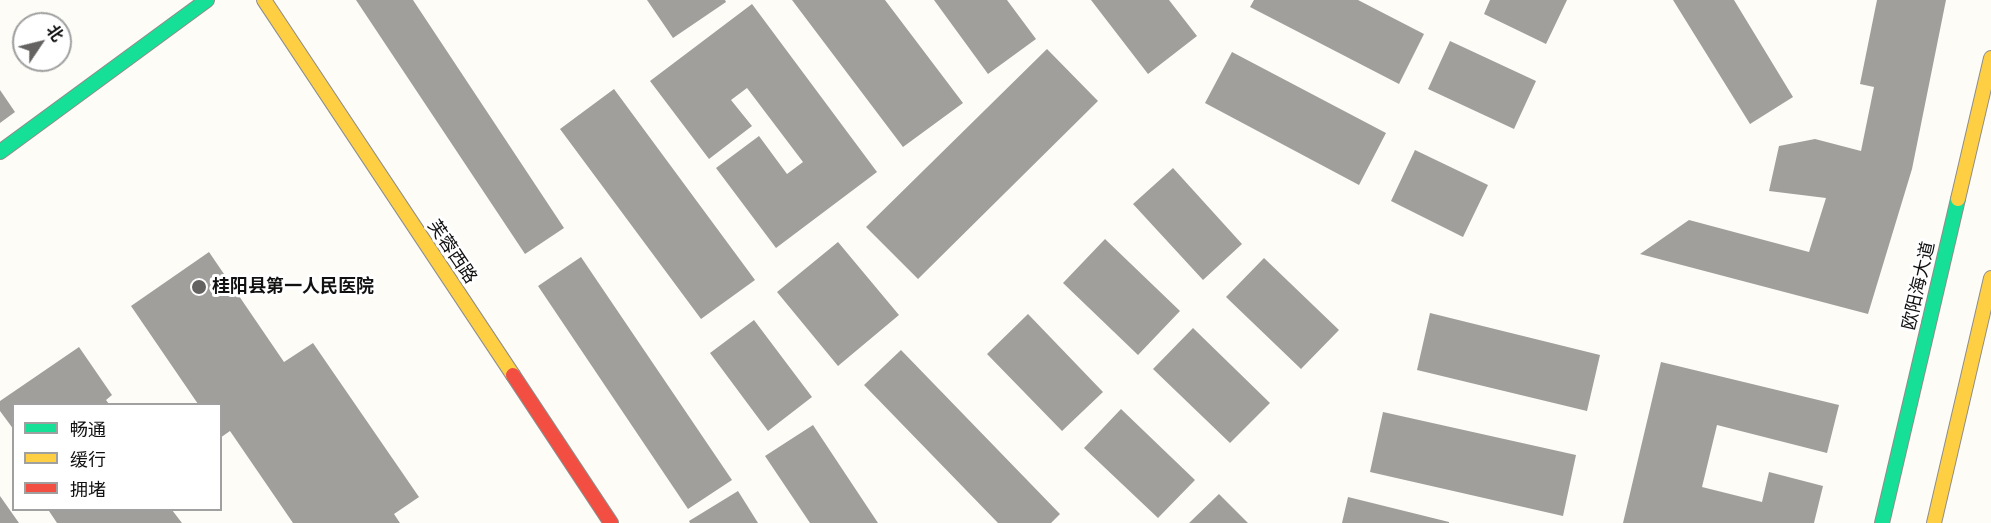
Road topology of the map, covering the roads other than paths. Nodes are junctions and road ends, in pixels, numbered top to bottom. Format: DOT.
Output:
graph roads {
  1 [pos="207,0"];
  2 [pos="264,0"];
  3 [pos="1991,58"];
  4 [pos="0,152"];
  5 [pos="1991,278"];
  6 [pos="611,523"];
  7 [pos="1882,523"];
  8 [pos="1934,523"];
  1 -- 4 [label="street"];
  2 -- 6 [label="street, 芙蓉西路"];
  3 -- 7 [label="street, 欧阳海大道"];
  5 -- 8 [label="street"];
}
